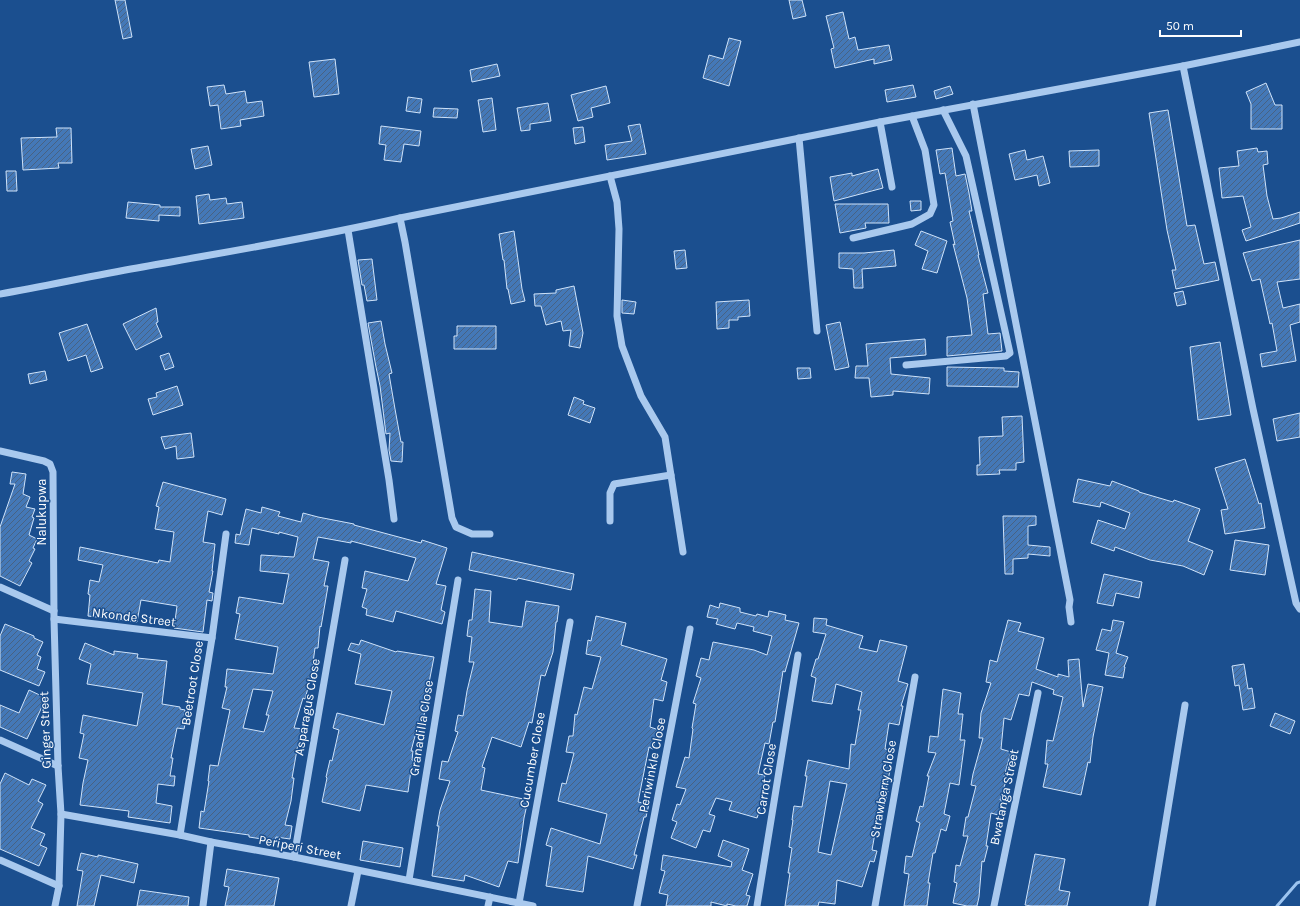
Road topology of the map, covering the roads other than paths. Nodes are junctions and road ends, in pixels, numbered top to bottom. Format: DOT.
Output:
graph roads {
  1 [pos="1300,42"];
  2 [pos="1183,66"];
  3 [pos="972,104"];
  4 [pos="943,110"];
  5 [pos="912,116"];
  6 [pos="880,122"];
  7 [pos="799,138"];
  8 [pos="610,176"];
  9 [pos="892,187"];
  10 [pos="400,218"];
  11 [pos="348,230"];
  12 [pos="853,238"];
  13 [pos="0,294"];
  14 [pos="816,331"];
  15 [pos="906,365"];
  16 [pos="0,451"];
  17 [pos="671,475"];
  18 [pos="394,519"];
  19 [pos="610,521"];
  20 [pos="226,534"];
  21 [pos="490,534"];
  22 [pos="683,552"];
  23 [pos="345,560"];
  24 [pos="458,580"];
  25 [pos="0,587"];
  26 [pos="1300,609"];
  27 [pos="54,611"];
  28 [pos="54,619"];
  29 [pos="570,622"];
  30 [pos="1071,622"];
  31 [pos="690,629"];
  32 [pos="212,638"];
  33 [pos="798,655"];
  34 [pos="915,677"];
  35 [pos="1038,694"];
  36 [pos="1184,705"];
  37 [pos="0,740"];
  38 [pos="58,766"];
  39 [pos="61,814"];
  40 [pos="180,835"];
  41 [pos="211,842"];
  42 [pos="294,857"];
  43 [pos="2,861"];
  44 [pos="0,869"];
  45 [pos="358,871"];
  46 [pos="409,880"];
  47 [pos="59,886"];
  48 [pos="490,897"];
  49 [pos="519,903"];
  50 [pos="55,906"];
  51 [pos="203,906"];
  52 [pos="351,906"];
  53 [pos="488,906"];
  54 [pos="533,906"];
  55 [pos="638,906"];
  56 [pos="757,906"];
  57 [pos="875,906"];
  58 [pos="994,906"];
  59 [pos="1152,906"];
  1 -- 2 [label="street"];
  2 -- 3 [label="street"];
  2 -- 26 [label="street"];
  3 -- 4 [label="street"];
  3 -- 30 [label="street"];
  4 -- 5 [label="street"];
  4 -- 15 [label="street"];
  5 -- 6 [label="street"];
  5 -- 12 [label="street"];
  6 -- 7 [label="street"];
  6 -- 9 [label="street"];
  7 -- 8 [label="street"];
  7 -- 14 [label="street"];
  8 -- 10 [label="street"];
  8 -- 17 [label="street"];
  10 -- 11 [label="street"];
  10 -- 21 [label="street"];
  11 -- 13 [label="street"];
  11 -- 18 [label="street"];
  16 -- 27 [label="street, Nalukupwa"];
  17 -- 19 [label="street"];
  17 -- 22 [label="street"];
  20 -- 32 [label="street, Beetroot Close"];
  23 -- 42 [label="street, Asparagus Close"];
  24 -- 46 [label="street, Granadilla Close"];
  25 -- 27 [label="street"];
  27 -- 28 [label="street, Ginger Street"];
  28 -- 32 [label="street, Nkonde Street"];
  28 -- 38 [label="street, Ginger Street"];
  29 -- 49 [label="street, Cucumber Close"];
  31 -- 55 [label="street, Periwinkle Close"];
  32 -- 40 [label="street, Beetroot Close"];
  33 -- 56 [label="street, Carrot Close"];
  34 -- 57 [label="street, Strawberry Close"];
  35 -- 58 [label="street, Bwatanga Street"];
  36 -- 59 [label="street"];
  37 -- 38 [label="street"];
  38 -- 39 [label="street, Ginger Street"];
  39 -- 40 [label="street, Periperi Street"];
  39 -- 47 [label="street, Ginger Street"];
  40 -- 41 [label="street, Periperi Street"];
  41 -- 42 [label="street, Periperi Street"];
  41 -- 51 [label="street"];
  42 -- 45 [label="street, Periperi Street"];
  43 -- 44 [label="street"];
  43 -- 47 [label="street"];
  45 -- 46 [label="street, Periperi Street"];
  45 -- 52 [label="street"];
  46 -- 48 [label="street, Periperi Street"];
  47 -- 50 [label="street, Ginger Street"];
  48 -- 49 [label="street, Periperi Street"];
  48 -- 53 [label="street"];
  49 -- 54 [label="street, Periperi Street"];
}
